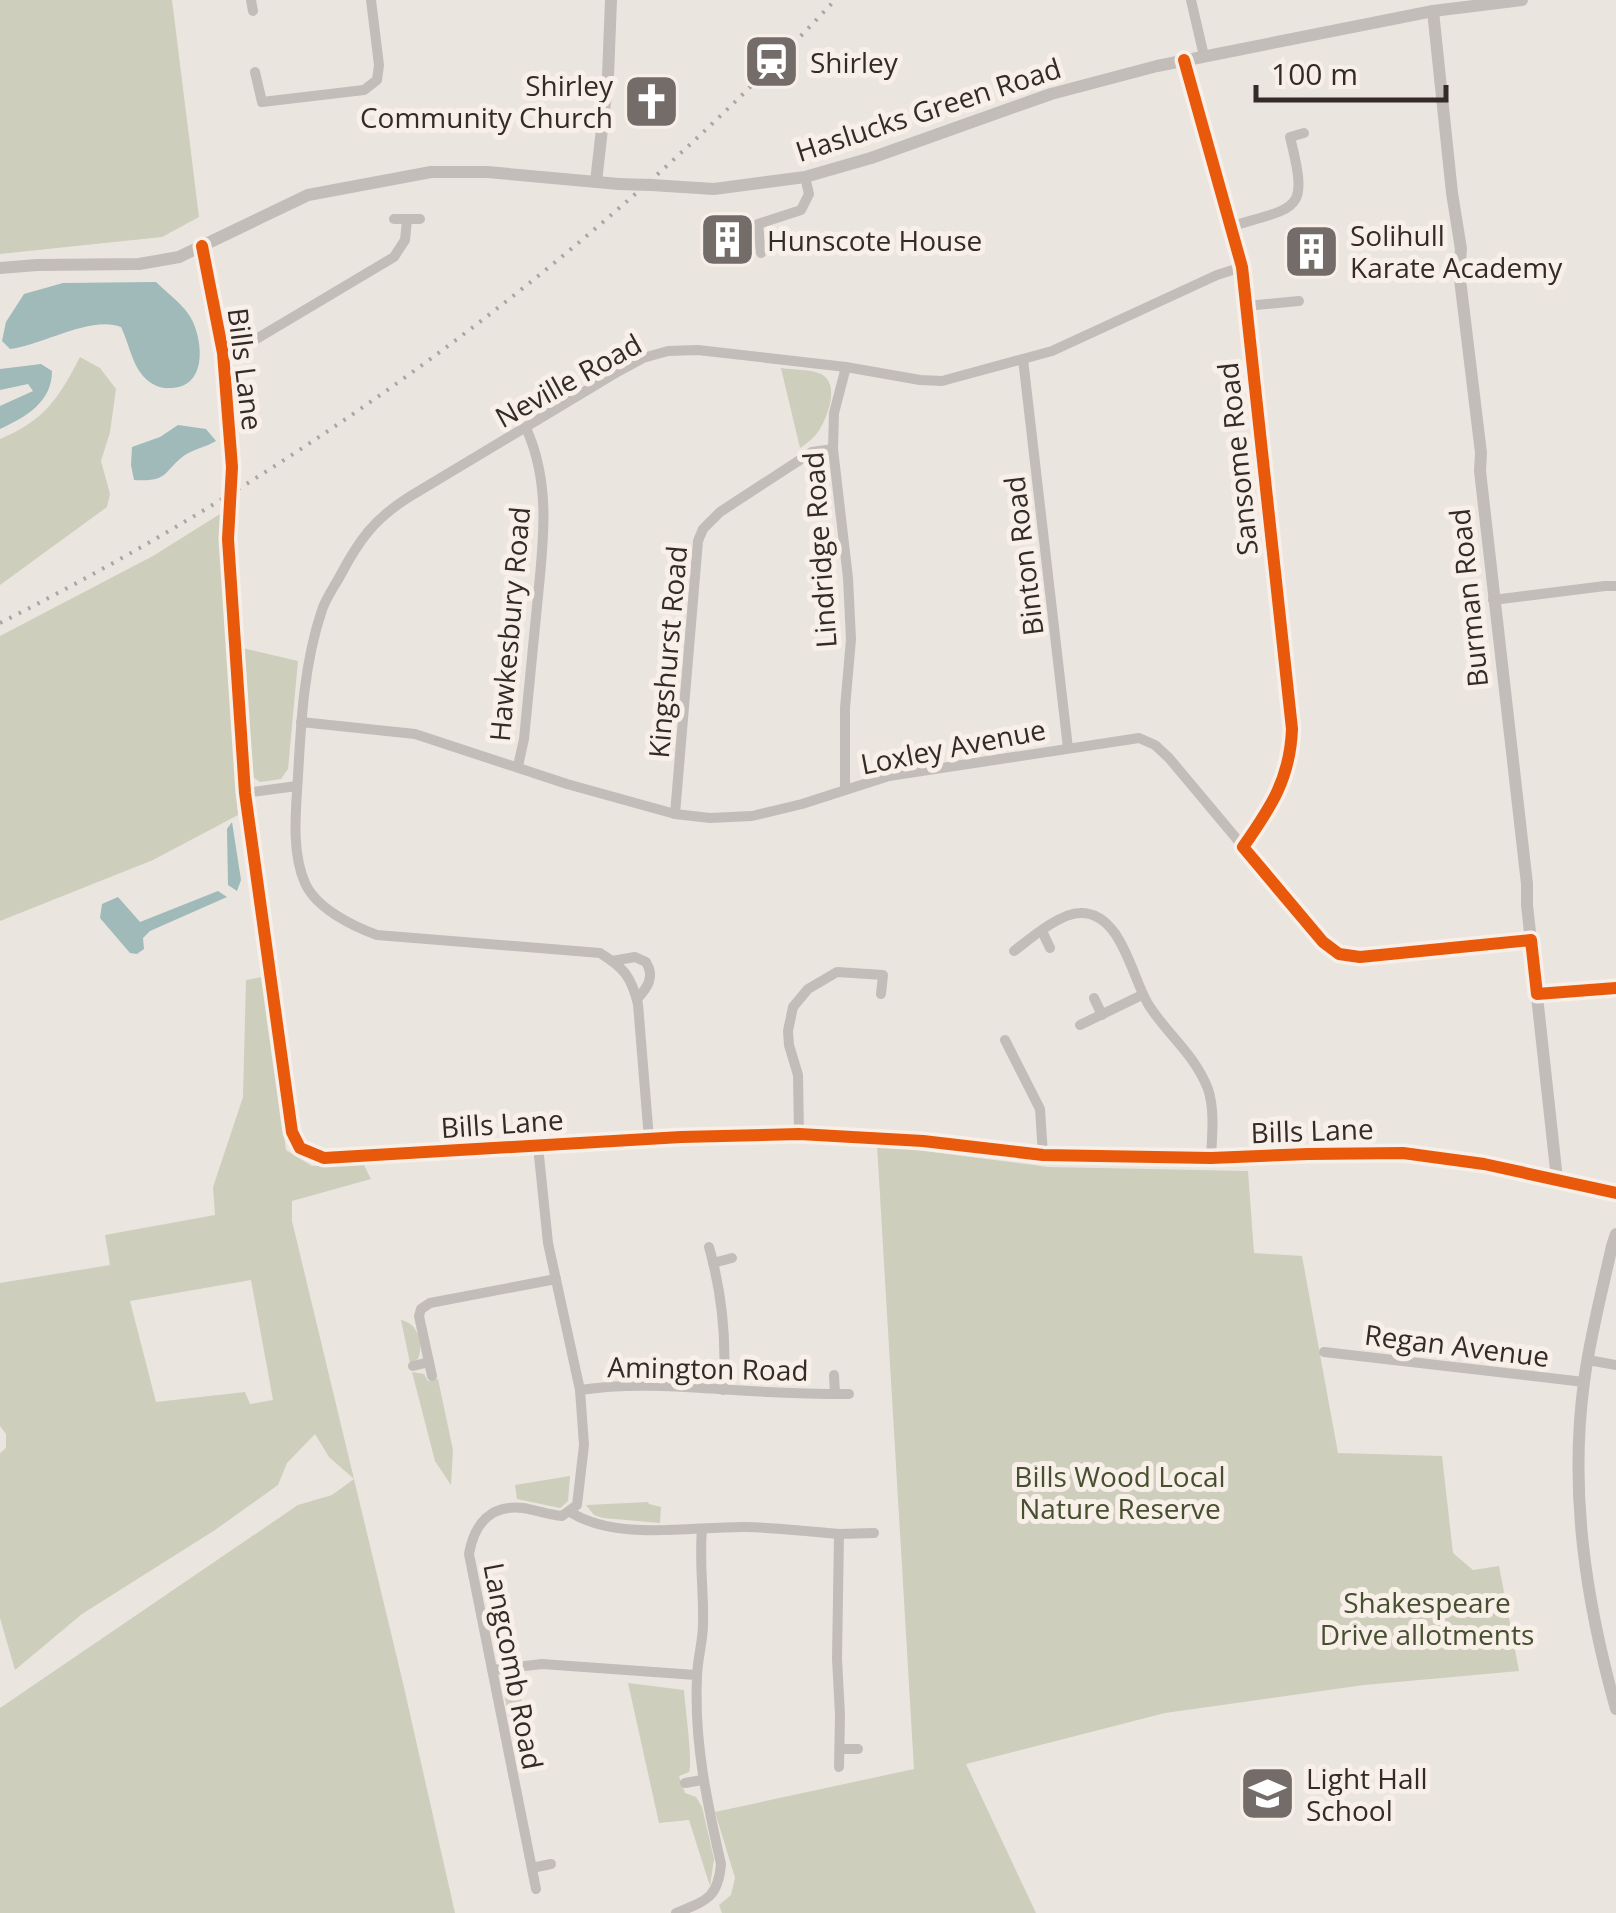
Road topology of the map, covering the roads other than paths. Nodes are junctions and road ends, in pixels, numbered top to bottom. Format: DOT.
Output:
graph roads {
  1 [pos="371,0"];
  2 [pos="611,0"];
  3 [pos="1191,0"];
  4 [pos="1522,0"];
  5 [pos="1424,8"];
  6 [pos="1204,56"];
  7 [pos="1184,60"];
  8 [pos="256,72"];
  9 [pos="1304,133"];
  10 [pos="806,177"];
  11 [pos="596,182"];
  12 [pos="394,219"];
  13 [pos="420,219"];
  14 [pos="407,220"];
  15 [pos="1232,226"];
  16 [pos="202,246"];
  17 [pos="761,253"];
  18 [pos="1242,267"];
  19 [pos="0,268"];
  20 [pos="1299,301"];
  21 [pos="1246,306"];
  22 [pos="223,352"];
  23 [pos="1024,359"];
  24 [pos="846,368"];
  25 [pos="526,428"];
  26 [pos="833,449"];
  27 [pos="1616,586"];
  28 [pos="1493,600"];
  29 [pos="301,722"];
  30 [pos="1068,748"];
  31 [pos="518,766"];
  32 [pos="297,786"];
  33 [pos="846,790"];
  34 [pos="245,793"];
  35 [pos="675,814"];
  36 [pos="1243,847"];
  37 [pos="1042,931"];
  38 [pos="1531,940"];
  39 [pos="1050,948"];
  40 [pos="1014,951"];
  41 [pos="612,961"];
  42 [pos="1616,988"];
  43 [pos="881,994"];
  44 [pos="1537,994"];
  45 [pos="1142,995"];
  46 [pos="1094,998"];
  47 [pos="637,999"];
  48 [pos="1102,1014"];
  49 [pos="1080,1025"];
  50 [pos="1005,1040"];
  51 [pos="799,1134"];
  52 [pos="649,1139"];
  53 [pos="538,1146"];
  54 [pos="1043,1155"];
  55 [pos="1212,1158"];
  56 [pos="1557,1179"];
  57 [pos="1616,1193"];
  58 [pos="1616,1234"];
  59 [pos="709,1247"];
  60 [pos="732,1258"];
  61 [pos="714,1262"];
  62 [pos="556,1279"];
  63 [pos="1324,1352"];
  64 [pos="1588,1360"];
  65 [pos="429,1362"];
  66 [pos="413,1366"];
  67 [pos="1616,1366"];
  68 [pos="834,1375"];
  69 [pos="432,1376"];
  70 [pos="1584,1382"];
  71 [pos="580,1390"];
  72 [pos="723,1390"];
  73 [pos="835,1394"];
  74 [pos="849,1394"];
  75 [pos="570,1512"];
  76 [pos="702,1530"];
  77 [pos="874,1533"];
  78 [pos="839,1534"];
  79 [pos="492,1670"];
  80 [pos="696,1675"];
  81 [pos="1616,1709"];
  82 [pos="840,1749"];
  83 [pos="858,1749"];
  84 [pos="838,1767"];
  85 [pos="702,1780"];
  86 [pos="685,1783"];
  87 [pos="551,1864"];
  88 [pos="532,1868"];
  89 [pos="536,1889"];
  90 [pos="676,1913"];
  1 -- 8 [label="street"];
  2 -- 11 [label="street"];
  3 -- 6 [label="street"];
  4 -- 5 [label="street, Haslucks Green Road"];
  5 -- 6 [label="street, Haslucks Green Road"];
  5 -- 28 [label="street, Burman Road"];
  6 -- 7 [label="street, Haslucks Green Road"];
  7 -- 10 [label="street, Haslucks Green Road"];
  7 -- 15 [label="street, Sansome Road"];
  9 -- 15 [label="street"];
  10 -- 11 [label="street, Haslucks Green Road, bridge"];
  10 -- 17 [label="street"];
  11 -- 16 [label="street, Haslucks Green Road"];
  12 -- 14 [label="street"];
  13 -- 14 [label="street"];
  14 -- 22 [label="street"];
  15 -- 18 [label="street, Sansome Road"];
  16 -- 19 [label="street, Haslucks Green Road"];
  16 -- 22 [label="street, Bills Lane"];
  18 -- 21 [label="street, Sansome Road"];
  18 -- 23 [label="street, Neville Road"];
  20 -- 21 [label="street"];
  21 -- 36 [label="street, Sansome Road"];
  22 -- 34 [label="street, Bills Lane"];
  23 -- 24 [label="street, Neville Road"];
  23 -- 30 [label="street, Binton Road"];
  24 -- 25 [label="street, Neville Road"];
  24 -- 26 [label="street, Lindridge Road"];
  25 -- 29 [label="street, Neville Road"];
  25 -- 31 [label="street, Hawkesbury Road"];
  26 -- 33 [label="street, Lindridge Road"];
  26 -- 35 [label="street, Kingshurst Road"];
  27 -- 28 [label="street"];
  28 -- 38 [label="street, Burman Road"];
  29 -- 31 [label="street, Loxley Avenue"];
  29 -- 32 [label="street, Neville Road"];
  30 -- 33 [label="street, Loxley Avenue"];
  30 -- 36 [label="street, Loxley Avenue"];
  31 -- 35 [label="street, Loxley Avenue"];
  32 -- 34 [label="street"];
  32 -- 41 [label="street, Neville Road"];
  33 -- 35 [label="street, Loxley Avenue"];
  34 -- 53 [label="street, Bills Lane"];
  36 -- 38 [label="street, Loxley Avenue"];
  37 -- 39 [label="street"];
  37 -- 40 [label="street"];
  37 -- 45 [label="street"];
  38 -- 44 [label="street, Burman Road"];
  41 -- 47 [label="street, Neville Road"];
  41 -- 47 [label="street, Neville Road"];
  42 -- 44 [label="street"];
  43 -- 51 [label="street"];
  44 -- 56 [label="street, Burman Road"];
  45 -- 48 [label="street"];
  45 -- 55 [label="street"];
  46 -- 48 [label="street"];
  47 -- 52 [label="street, Neville Road"];
  48 -- 49 [label="street"];
  50 -- 54 [label="street"];
  51 -- 52 [label="street, Bills Lane"];
  51 -- 54 [label="street, Bills Lane"];
  52 -- 53 [label="street, Bills Lane"];
  53 -- 62 [label="street"];
  54 -- 55 [label="street, Bills Lane"];
  55 -- 56 [label="street, Bills Lane"];
  56 -- 57 [label="street, Bills Lane"];
  58 -- 64 [label="street"];
  59 -- 61 [label="street"];
  60 -- 61 [label="street"];
  61 -- 72 [label="street"];
  62 -- 65 [label="street"];
  62 -- 71 [label="street"];
  63 -- 70 [label="street, Regan Avenue"];
  64 -- 67 [label="street"];
  64 -- 70 [label="street"];
  65 -- 66 [label="street"];
  65 -- 69 [label="street"];
  68 -- 73 [label="street, Amington Road"];
  70 -- 81 [label="street"];
  71 -- 72 [label="street, Amington Road"];
  71 -- 75 [label="street"];
  72 -- 73 [label="street, Amington Road"];
  73 -- 74 [label="street, Amington Road"];
  75 -- 76 [label="street"];
  75 -- 79 [label="street, Langcomb Road"];
  76 -- 78 [label="street"];
  76 -- 80 [label="street"];
  77 -- 78 [label="street"];
  78 -- 82 [label="street"];
  79 -- 80 [label="street"];
  79 -- 88 [label="street, Langcomb Road"];
  80 -- 85 [label="street"];
  82 -- 83 [label="street"];
  82 -- 84 [label="street"];
  85 -- 86 [label="street"];
  85 -- 90 [label="street"];
  87 -- 88 [label="street"];
  88 -- 89 [label="street, Langcomb Road"];
}
